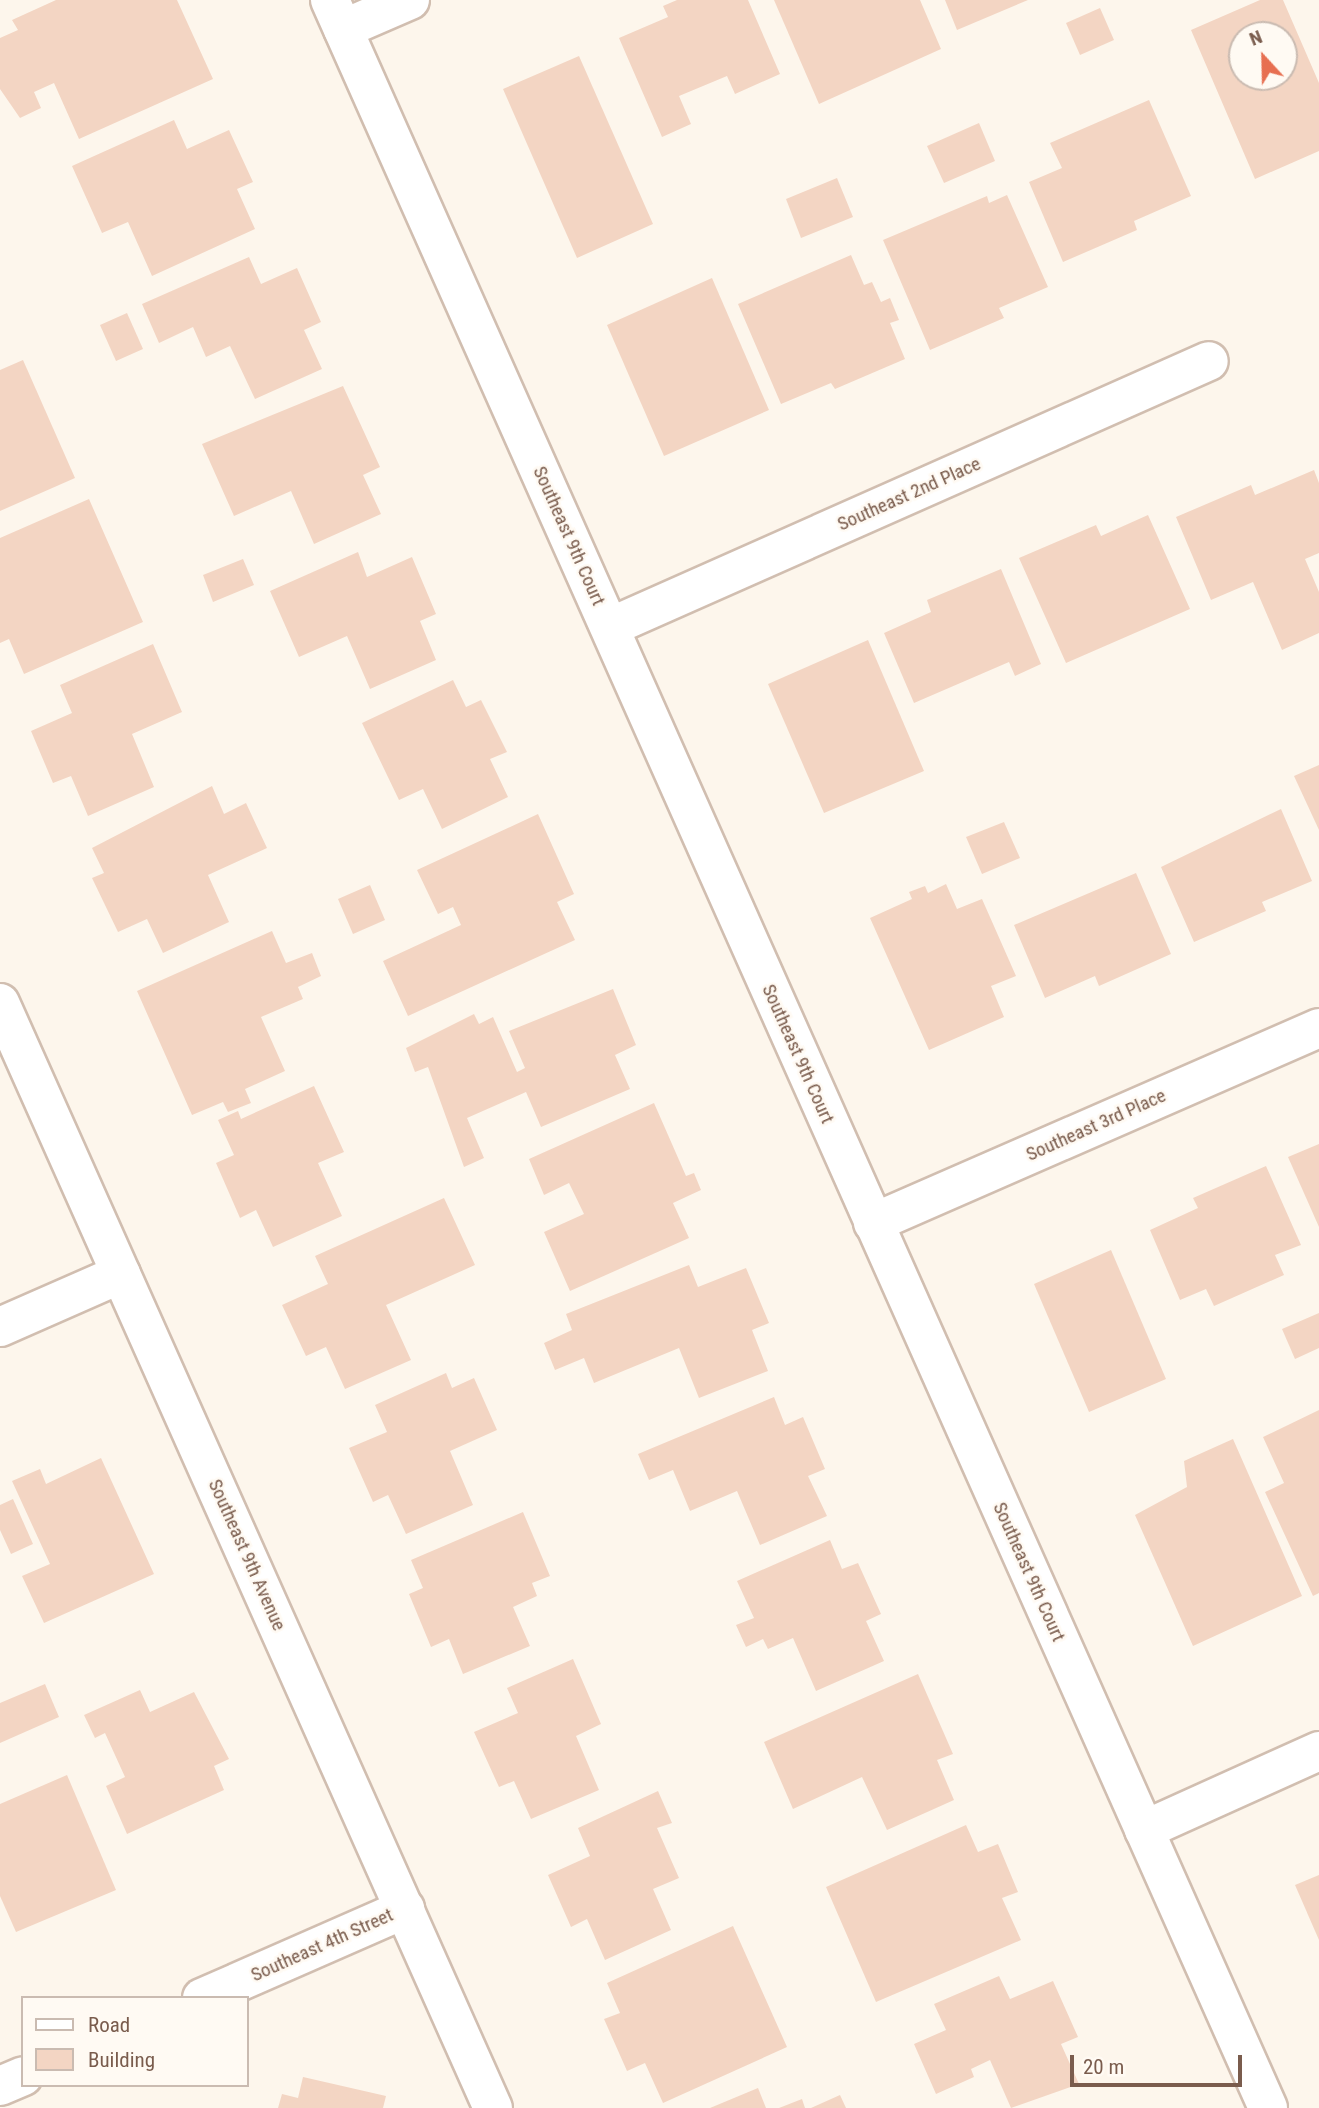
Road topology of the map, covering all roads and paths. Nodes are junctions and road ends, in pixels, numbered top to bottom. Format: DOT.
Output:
graph roads {
  1 [pos="410,0"];
  2 [pos="337,15"];
  3 [pos="1209,361"];
  4 [pos="610,627"];
  5 [pos="0,1003"];
  6 [pos="1319,1028"];
  7 [pos="873,1223"];
  8 [pos="121,1274"];
  9 [pos="0,1327"];
  10 [pos="1319,1751"];
  11 [pos="1144,1829"];
  12 [pos="405,1909"];
  13 [pos="207,1996"];
  14 [pos="21,2077"];
  15 [pos="0,2086"];
  16 [pos="494,2108"];
  17 [pos="1268,2108"];
  1 -- 2 [label="street"];
  2 -- 4 [label="street, Southeast 9th Court"];
  3 -- 4 [label="street, Southeast 2nd Place"];
  4 -- 7 [label="street, Southeast 9th Court"];
  5 -- 8 [label="street, Southeast 9th Avenue"];
  6 -- 7 [label="street, Southeast 3rd Place"];
  7 -- 11 [label="street, Southeast 9th Court"];
  8 -- 9 [label="street"];
  8 -- 12 [label="street, Southeast 9th Avenue"];
  10 -- 11 [label="street"];
  11 -- 17 [label="street, Southeast 9th Court"];
  12 -- 13 [label="street, Southeast 4th Street"];
  12 -- 16 [label="street, Southeast 9th Avenue"];
  14 -- 15 [label="street"];
}
